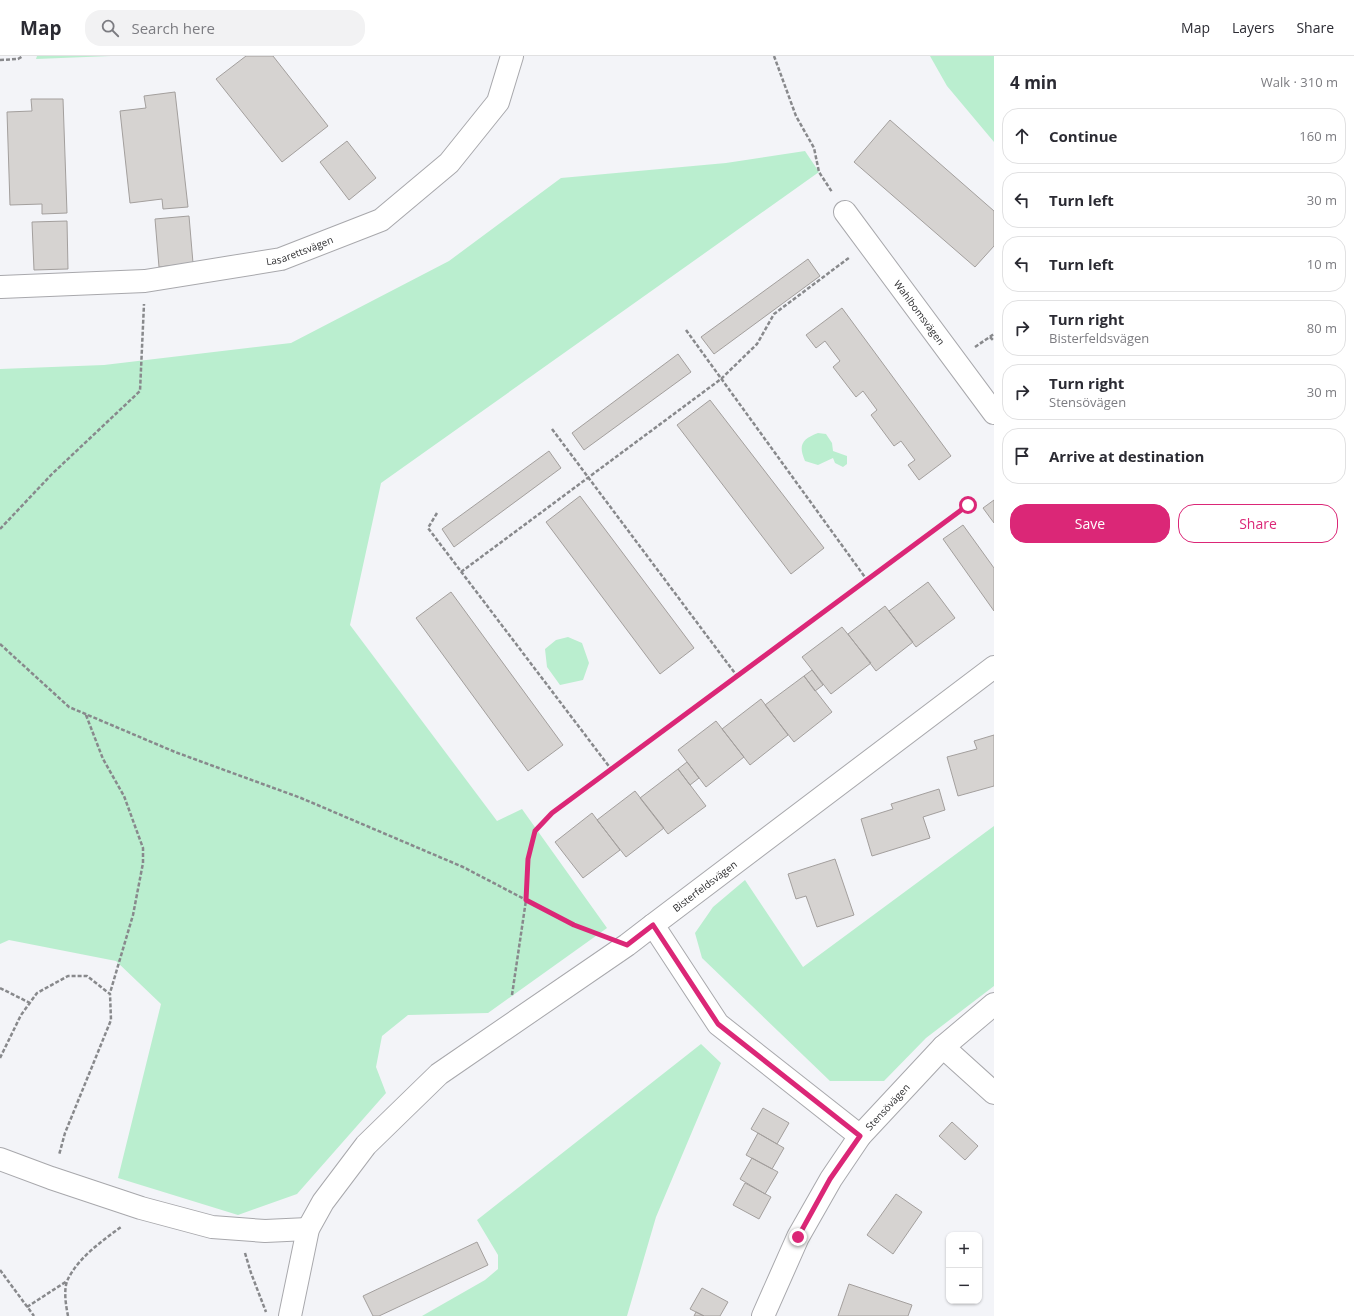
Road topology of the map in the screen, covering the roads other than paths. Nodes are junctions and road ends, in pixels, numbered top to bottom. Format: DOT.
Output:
graph roads {
  1 [pos="512,56"];
  2 [pos="845,212"];
  3 [pos="1,287"];
  4 [pos="994,413"];
  5 [pos="994,666"];
  6 [pos="653,925"];
  7 [pos="994,1004"];
  8 [pos="943,1047"];
  9 [pos="994,1093"];
  10 [pos="860,1136"];
  11 [pos="0,1159"];
  12 [pos="308,1229"];
  13 [pos="290,1316"];
  14 [pos="763,1316"];
  1 -- 3 [label="street, Lasarettsvägen"];
  2 -- 4 [label="street, Wahlbomsvägen"];
  5 -- 6 [label="street, Bisterfeldsvägen"];
  6 -- 10 [label="street"];
  6 -- 12 [label="street, Bisterfeldsvägen"];
  7 -- 8 [label="street, Stensövägen"];
  8 -- 9 [label="street"];
  8 -- 10 [label="street, Stensövägen"];
  10 -- 14 [label="street, Stensövägen"];
  11 -- 12 [label="street"];
  12 -- 13 [label="street, Bisterfeldsvägen"];
}
